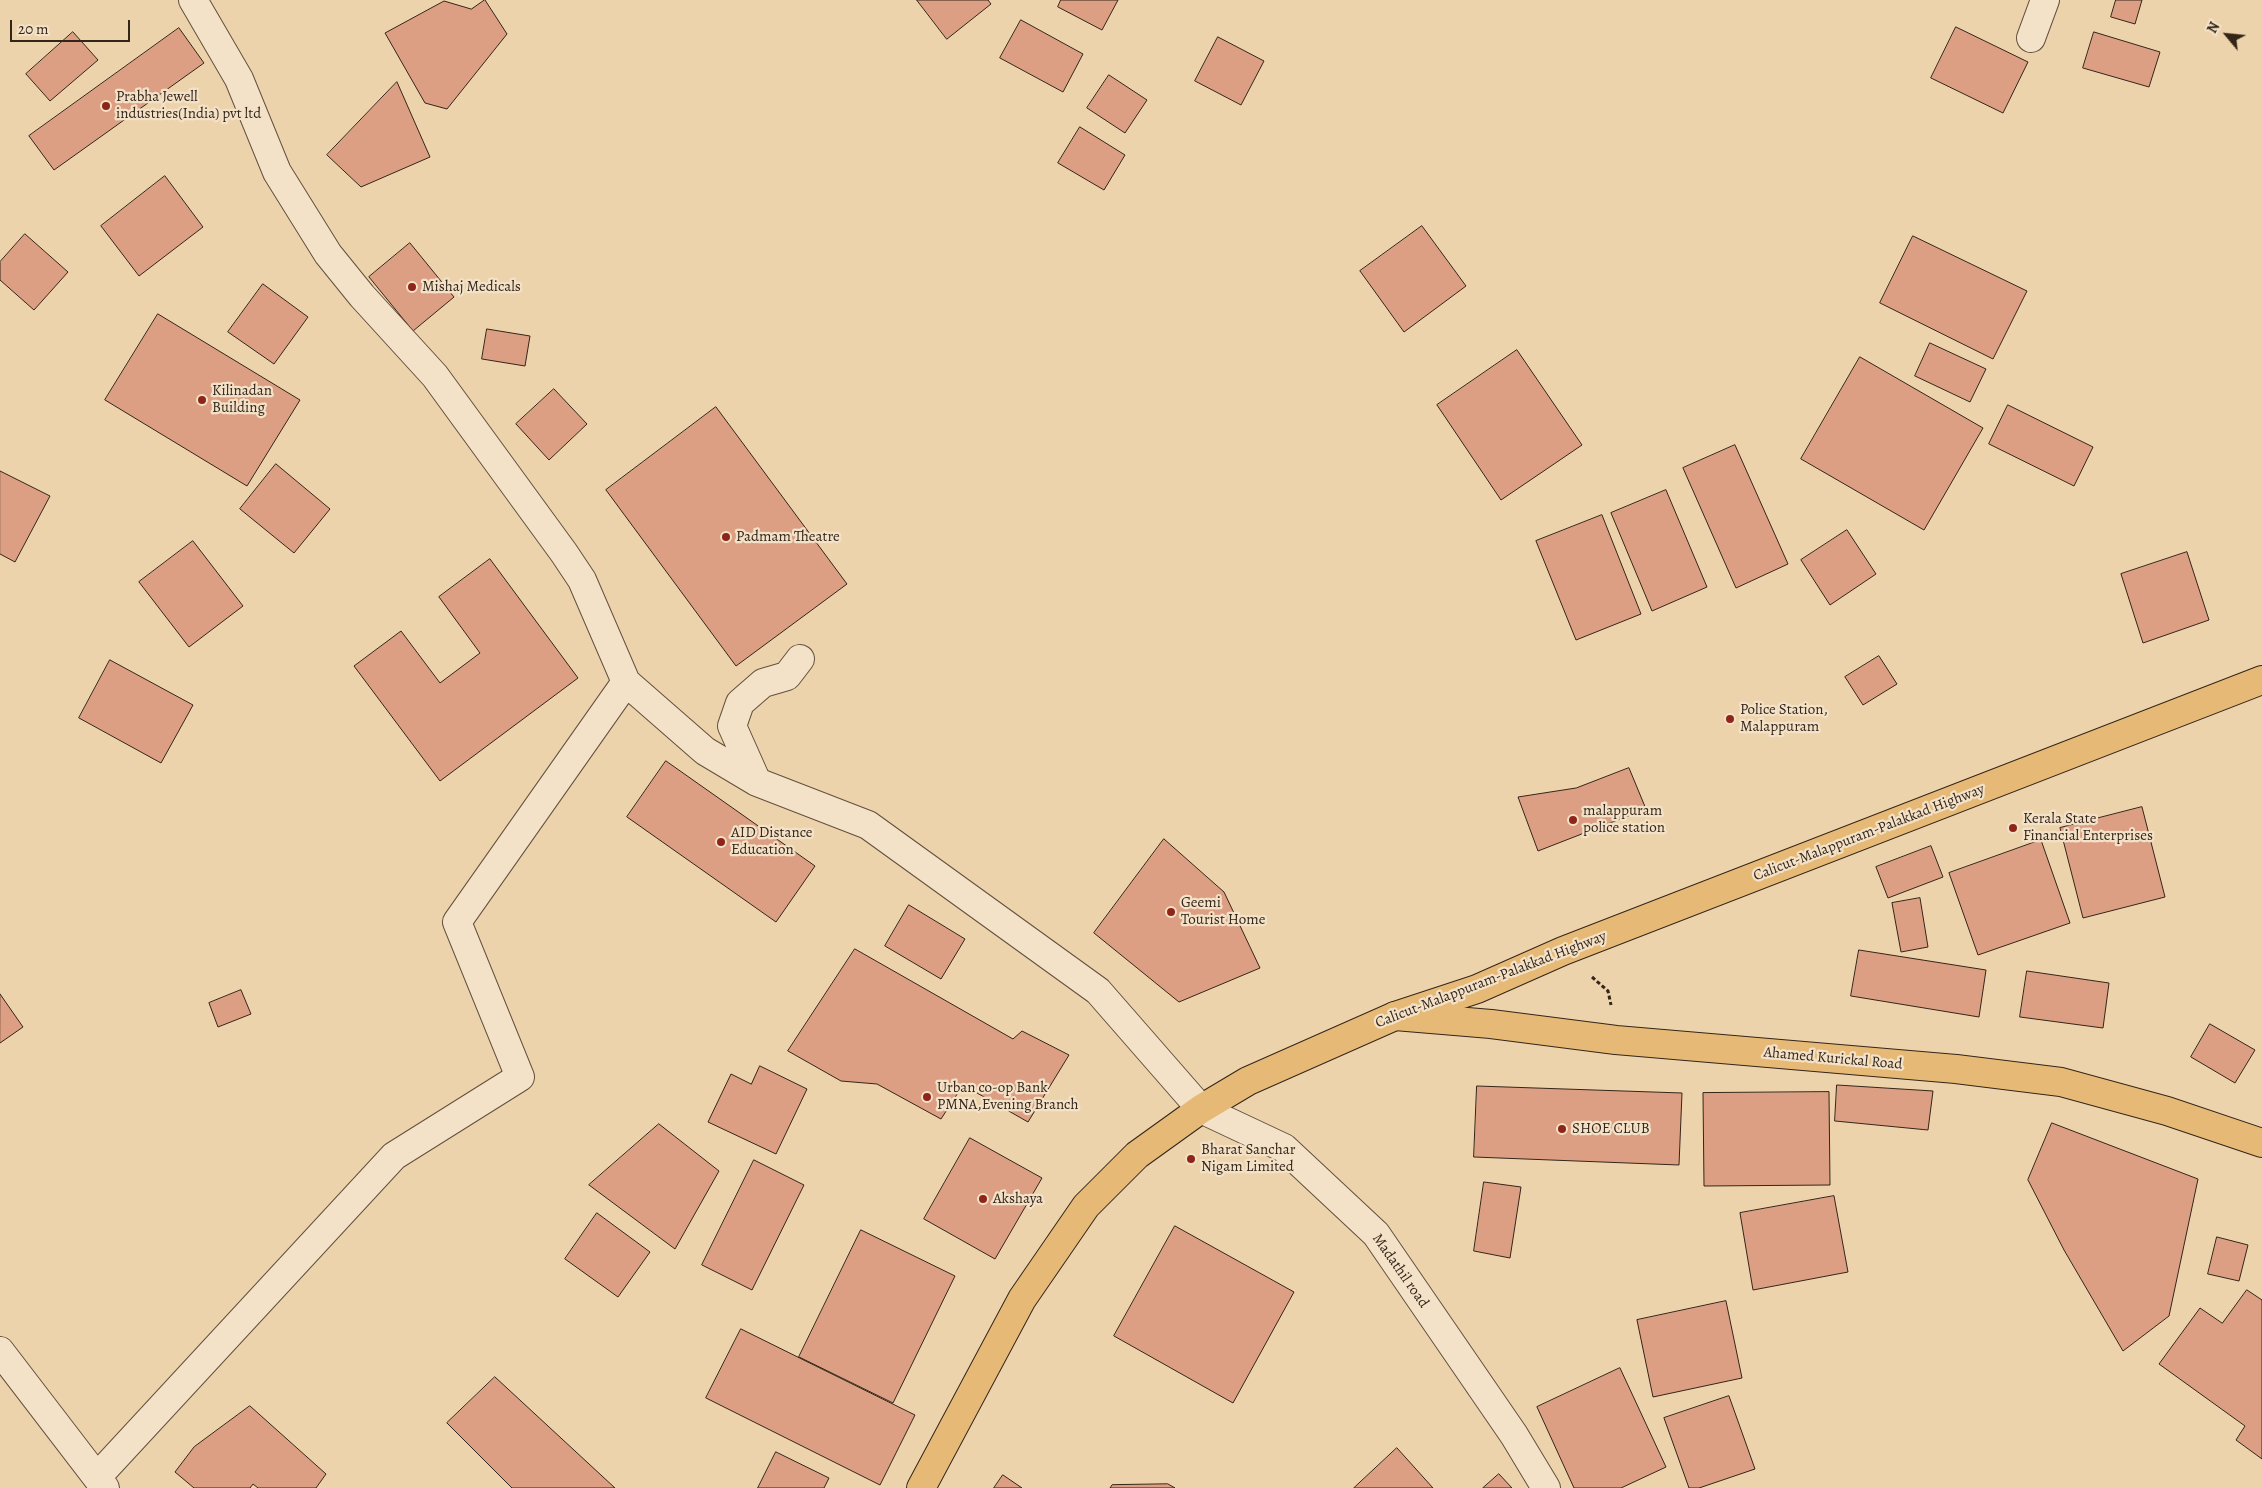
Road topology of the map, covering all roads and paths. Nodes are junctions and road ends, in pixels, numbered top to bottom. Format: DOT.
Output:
graph roads {
  1 [pos="193,0"];
  2 [pos="2046,0"];
  3 [pos="2031,38"];
  4 [pos="800,659"];
  5 [pos="2262,680"];
  6 [pos="626,682"];
  7 [pos="757,782"];
  8 [pos="1563,951"];
  9 [pos="1395,1016"];
  10 [pos="1616,1040"];
  11 [pos="1201,1108"];
  12 [pos="2262,1143"];
  13 [pos="0,1351"];
  14 [pos="101,1483"];
  15 [pos="921,1488"];
  16 [pos="1546,1488"];
  1 -- 6 [label="street"];
  2 -- 3 [label="street"];
  4 -- 7 [label="street"];
  5 -- 8 [label="main road, Calicut-Malappuram-Palakkad Highway"];
  6 -- 7 [label="street"];
  6 -- 14 [label="street"];
  7 -- 11 [label="street"];
  8 -- 9 [label="main road, Calicut-Malappuram-Palakkad Highway"];
  8 -- 10 [label="path"];
  9 -- 10 [label="main road, Ahamed Kurickal Road"];
  9 -- 11 [label="main road, Calicut-Malappuram-Palakkad Highway"];
  10 -- 12 [label="main road, Ahamed Kurickal Road"];
  11 -- 15 [label="main road, Calicut-Malappuram-Palakkad Highway"];
  11 -- 16 [label="street, Madathil road"];
  13 -- 14 [label="street"];
}
